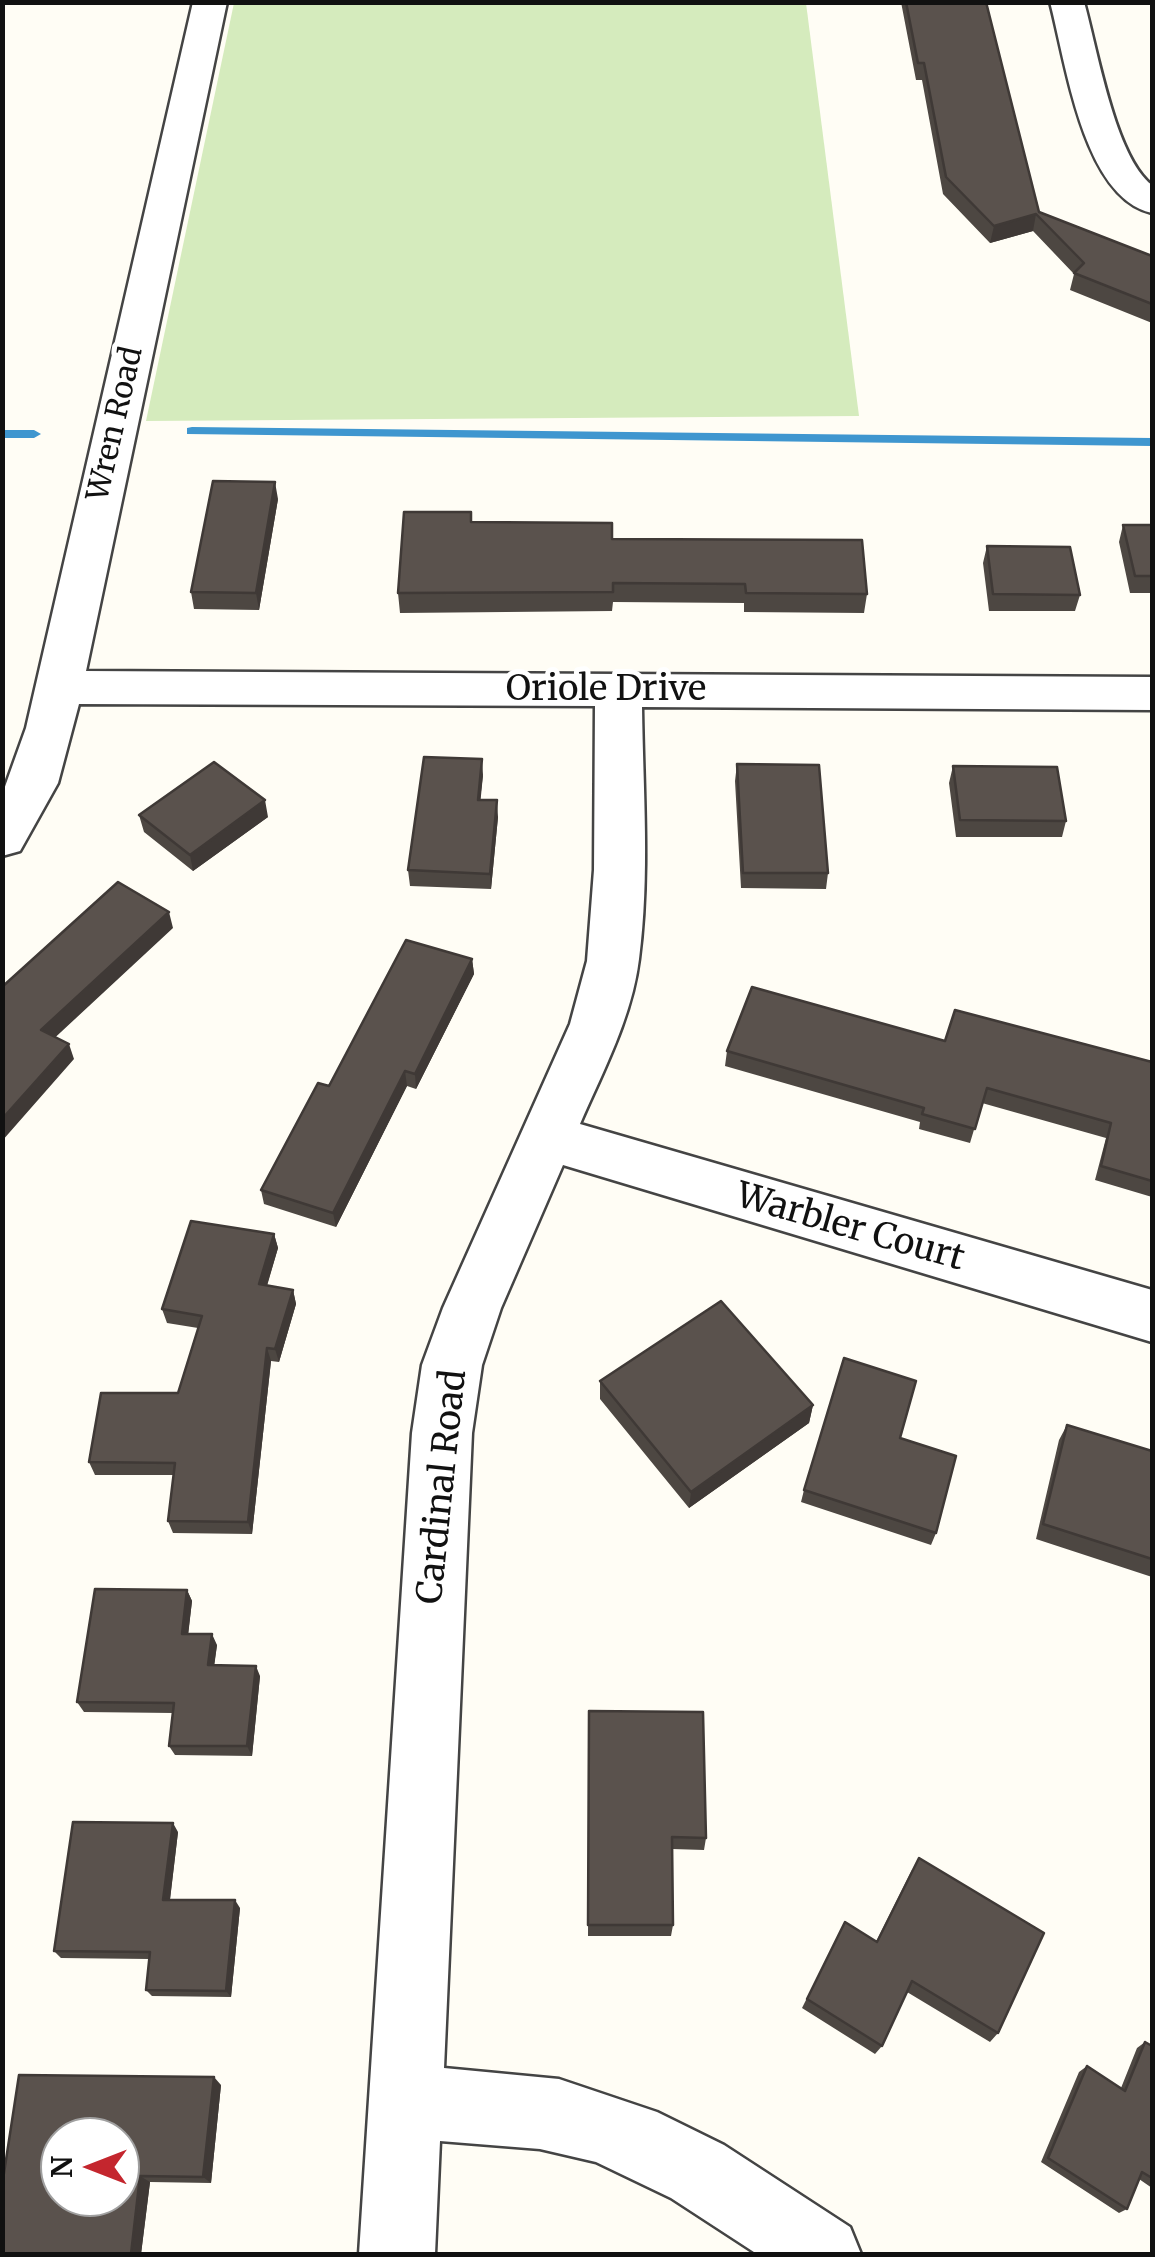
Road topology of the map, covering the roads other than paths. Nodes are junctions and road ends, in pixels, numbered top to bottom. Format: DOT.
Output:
graph roads {
  1 [pos="210,2"];
  2 [pos="1067,2"];
  3 [pos="1152,202"];
  4 [pos="58,687"];
  5 [pos="618,690"];
  6 [pos="1152,693"];
  7 [pos="2,838"];
  8 [pos="548,1138"];
  9 [pos="1152,1316"];
  10 [pos="406,2102"];
  11 [pos="398,2254"];
  12 [pos="823,2254"];
  1 -- 4 [label="street, Wren Road"];
  2 -- 3 [label="street"];
  4 -- 5 [label="street, Oriole Drive"];
  4 -- 7 [label="street, Wren Road"];
  5 -- 6 [label="street, Oriole Drive"];
  5 -- 8 [label="street, Cardinal Road"];
  8 -- 9 [label="street, Warbler Court"];
  8 -- 10 [label="street, Cardinal Road"];
  10 -- 11 [label="street, Cardinal Road"];
  10 -- 12 [label="street"];
}
